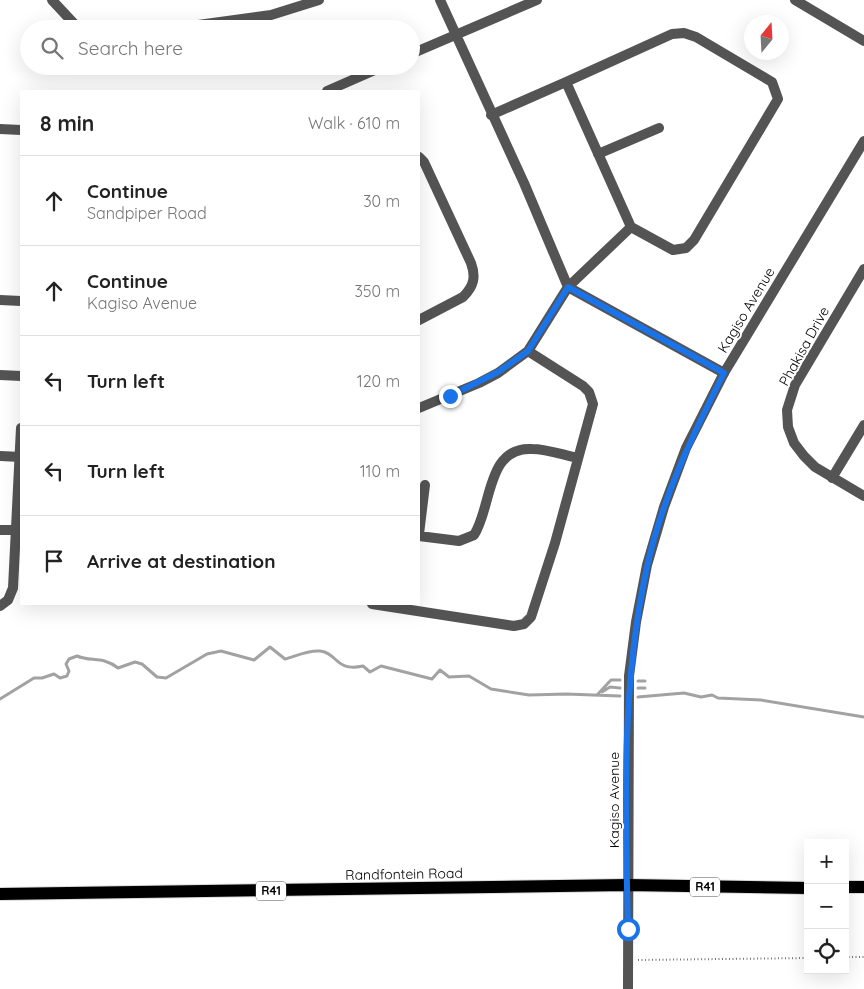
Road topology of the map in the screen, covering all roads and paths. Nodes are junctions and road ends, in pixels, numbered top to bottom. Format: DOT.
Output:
graph roads {
  1 [pos="52,0"];
  2 [pos="319,0"];
  3 [pos="440,0"];
  4 [pos="537,0"];
  5 [pos="795,0"];
  6 [pos="71,20"];
  7 [pos="234,20"];
  8 [pos="455,34"];
  9 [pos="864,41"];
  10 [pos="420,50"];
  11 [pos="363,75"];
  12 [pos="566,82"];
  13 [pos="329,90"];
  14 [pos="491,115"];
  15 [pos="658,128"];
  16 [pos="0,129"];
  17 [pos="20,130"];
  18 [pos="864,141"];
  19 [pos="598,154"];
  20 [pos="420,158"];
  21 [pos="631,227"];
  22 [pos="863,275"];
  23 [pos="568,287"];
  24 [pos="0,300"];
  25 [pos="20,301"];
  26 [pos="420,319"];
  27 [pos="528,351"];
  28 [pos="724,373"];
  29 [pos="0,375"];
  30 [pos="20,376"];
  31 [pos="420,408"];
  32 [pos="864,424"];
  33 [pos="0,456"];
  34 [pos="20,457"];
  35 [pos="578,458"];
  36 [pos="832,478"];
  37 [pos="425,485"];
  38 [pos="864,496"];
  39 [pos="420,527"];
  40 [pos="0,530"];
  41 [pos="15,530"];
  42 [pos="420,535"];
  43 [pos="378,605"];
  44 [pos="0,606"];
  45 [pos="627,885"];
  46 [pos="849,887"];
  47 [pos="864,887"];
  48 [pos="804,888"];
  49 [pos="0,894"];
  50 [pos="864,957"];
  51 [pos="804,958"];
  52 [pos="849,958"];
  53 [pos="628,960"];
  54 [pos="628,989"];
  1 -- 6 [label="street"];
  2 -- 7 [label="street"];
  3 -- 8 [label="street"];
  4 -- 8 [label="street"];
  5 -- 9 [label="street"];
  8 -- 10 [label="street"];
  8 -- 14 [label="street"];
  11 -- 13 [label="street"];
  12 -- 14 [label="street"];
  12 -- 19 [label="street"];
  12 -- 21 [label="street"];
  14 -- 23 [label="street"];
  15 -- 19 [label="street"];
  16 -- 17 [label="street"];
  18 -- 28 [label="street, Kagiso Avenue"];
  19 -- 21 [label="street"];
  20 -- 26 [label="street"];
  21 -- 23 [label="street"];
  22 -- 36 [label="street, Phakisa Drive"];
  23 -- 27 [label="street"];
  23 -- 28 [label="street"];
  24 -- 25 [label="street"];
  27 -- 31 [label="street"];
  27 -- 35 [label="street"];
  28 -- 45 [label="street, Kagiso Avenue"];
  29 -- 30 [label="street"];
  32 -- 36 [label="street"];
  33 -- 34 [label="street"];
  34 -- 41 [label="street"];
  35 -- 42 [label="street"];
  35 -- 43 [label="street"];
  36 -- 38 [label="street, Phakisa Drive"];
  37 -- 39 [label="street"];
  40 -- 41 [label="street"];
  41 -- 44 [label="street"];
  45 -- 48 [label="main road, Randfontein Road / R41"];
  45 -- 49 [label="main road, Randfontein Road / R41"];
  45 -- 53 [label="street, Kagiso Avenue"];
  46 -- 47 [label="main road"];
  50 -- 52 [label="path"];
  51 -- 53 [label="path"];
  53 -- 54 [label="street, Kagiso Avenue"];
}
